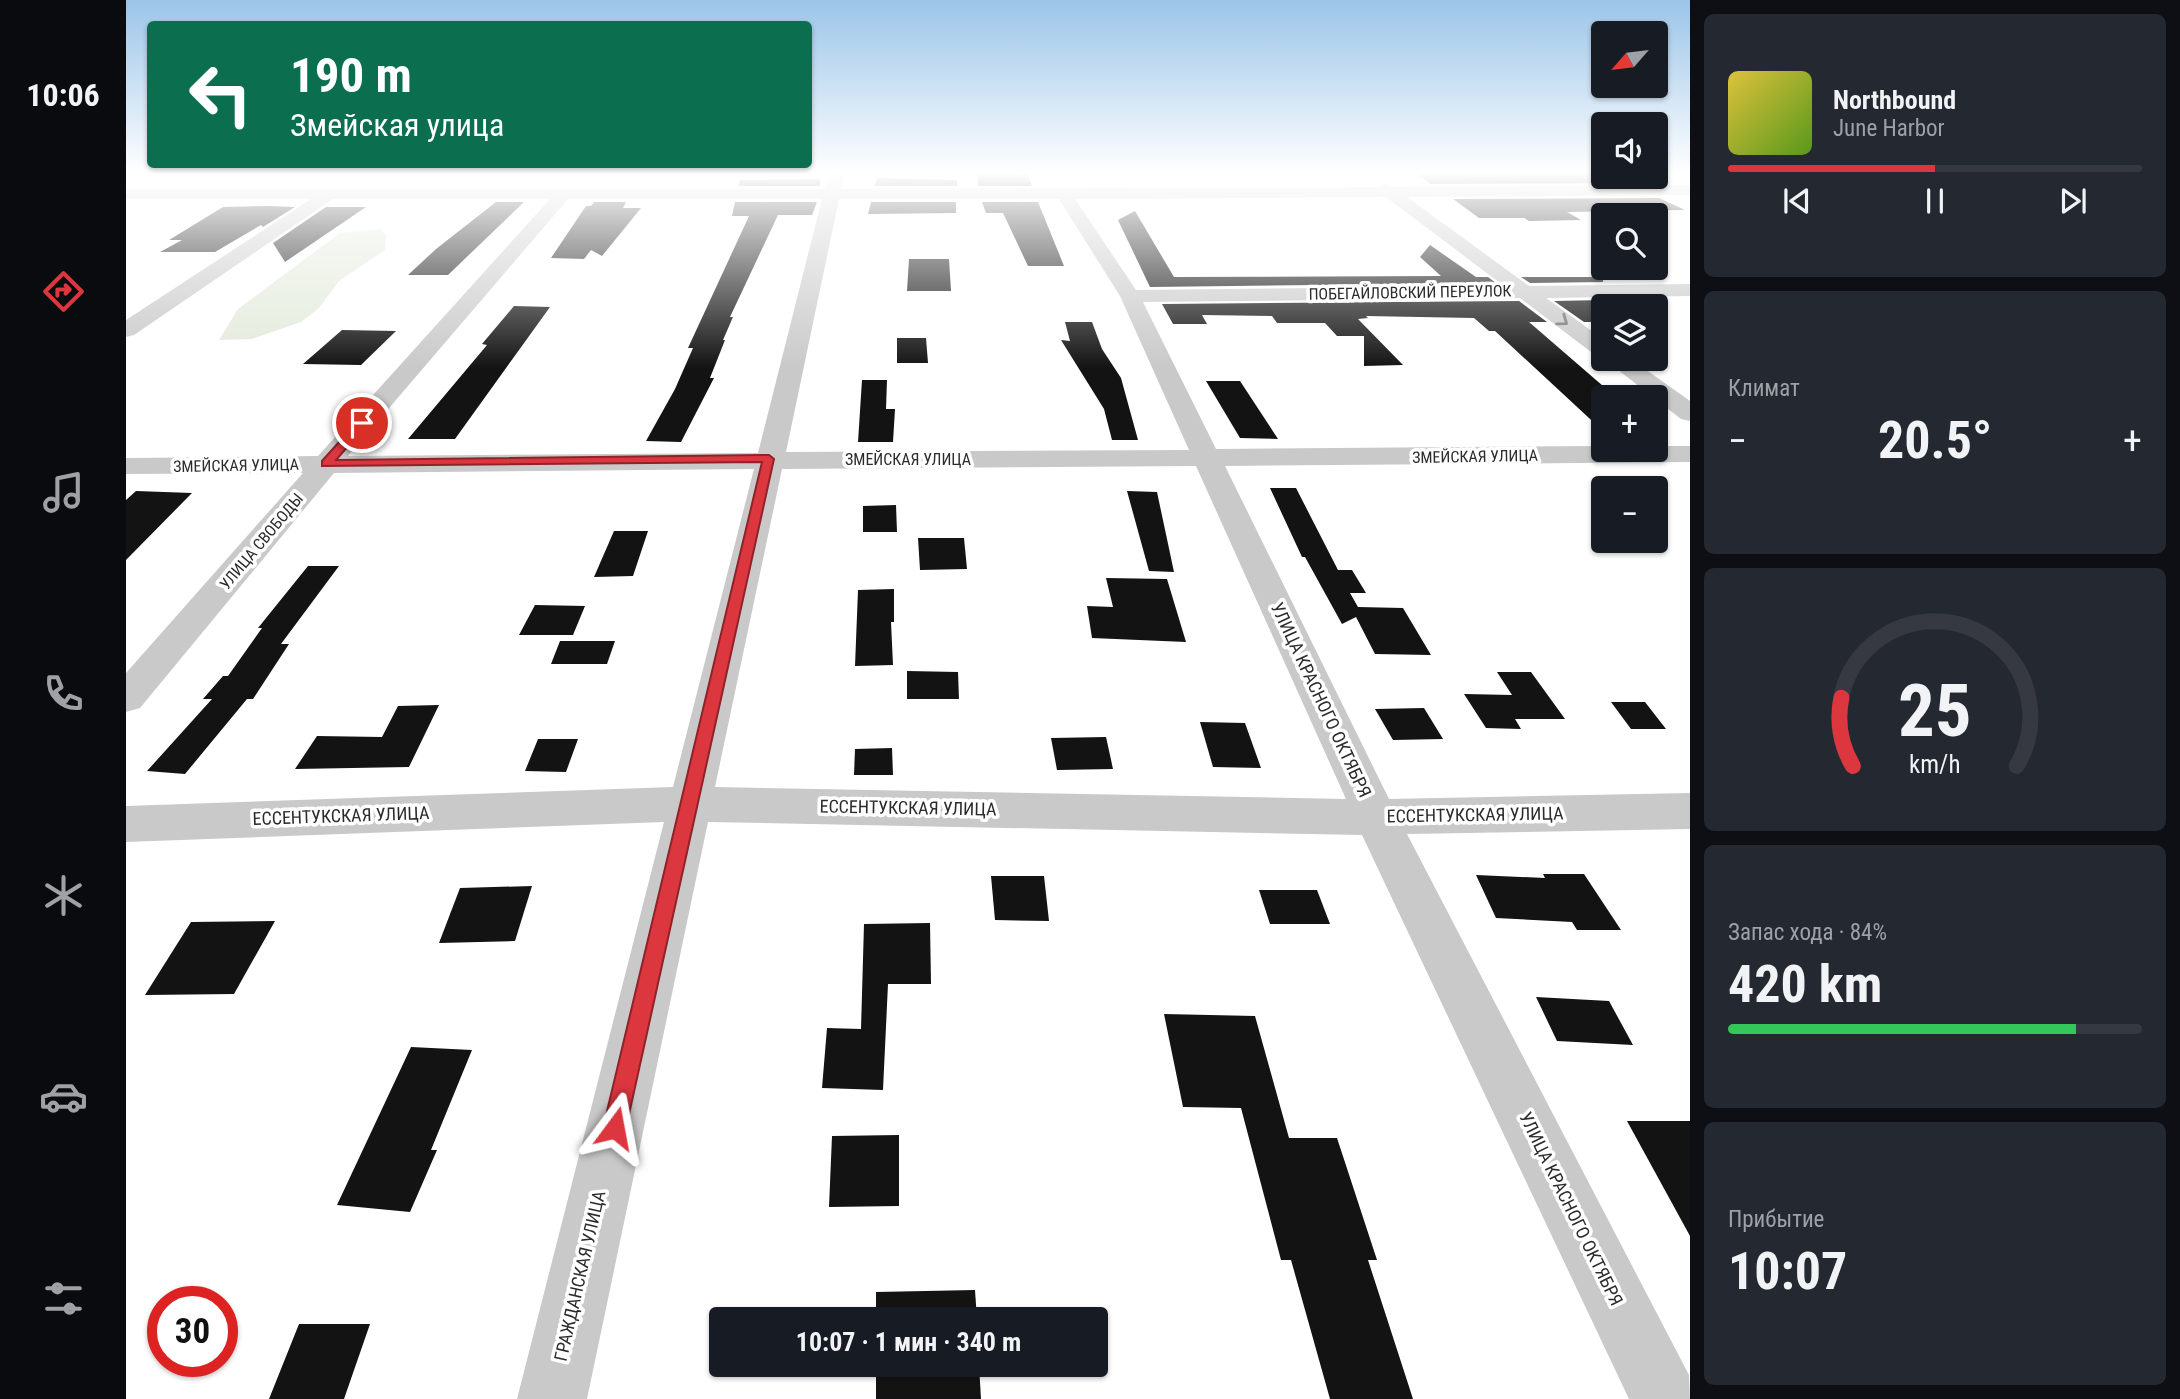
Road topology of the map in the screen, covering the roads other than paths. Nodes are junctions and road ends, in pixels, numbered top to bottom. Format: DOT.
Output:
graph roads {
  1 [pos="265,237"];
  2 [pos="525,237"];
  3 [pos="821,237"];
  4 [pos="1100,237"];
  5 [pos="1451,237"];
  6 [pos="1690,290"];
  7 [pos="1522,291"];
  8 [pos="1130,296"];
  9 [pos="126,331"];
  10 [pos="1591,341"];
  11 [pos="1632,371"];
  12 [pos="1690,413"];
  13 [pos="1690,454"];
  14 [pos="769,459"];
  15 [pos="1206,459"];
  16 [pos="326,464"];
  17 [pos="126,466"];
  18 [pos="126,698"];
  19 [pos="689,804"];
  20 [pos="1690,811"];
  21 [pos="1376,817"];
  22 [pos="126,824"];
  23 [pos="552,1399"];
  24 [pos="1665,1399"];
  1 -- 9 [label="street"];
  2 -- 16 [label="street, УЛИЦА СВОБОДЫ"];
  3 -- 14 [label="street, ГРАЖДАНСКАЯ УЛИЦА"];
  4 -- 8 [label="street, УЛИЦА КРАСНОГО ОКТЯБРЯ"];
  5 -- 7 [label="street"];
  6 -- 7 [label="street, ПОБЕГАЙЛОВСКИЙ ПЕРЕУЛОК"];
  7 -- 8 [label="street, ПОБЕГАЙЛОВСКИЙ ПЕРЕУЛОК"];
  7 -- 10 [label="street, one-way"];
  8 -- 15 [label="street, УЛИЦА КРАСНОГО ОКТЯБРЯ"];
  11 -- 12 [label="street"];
  13 -- 15 [label="street, ЗМЕЙСКАЯ УЛИЦА"];
  14 -- 15 [label="street, ЗМЕЙСКАЯ УЛИЦА"];
  14 -- 16 [label="street, ЗМЕЙСКАЯ УЛИЦА"];
  14 -- 19 [label="street, ГРАЖДАНСКАЯ УЛИЦА"];
  15 -- 21 [label="street, УЛИЦА КРАСНОГО ОКТЯБРЯ"];
  16 -- 17 [label="street, ЗМЕЙСКАЯ УЛИЦА"];
  16 -- 18 [label="street, УЛИЦА СВОБОДЫ"];
  19 -- 21 [label="street, ЕССЕНТУКСКАЯ УЛИЦА"];
  19 -- 22 [label="street, ЕССЕНТУКСКАЯ УЛИЦА"];
  19 -- 23 [label="street, ГРАЖДАНСКАЯ УЛИЦА"];
  20 -- 21 [label="street, ЕССЕНТУКСКАЯ УЛИЦА"];
  21 -- 24 [label="street, УЛИЦА КРАСНОГО ОКТЯБРЯ"];
}
